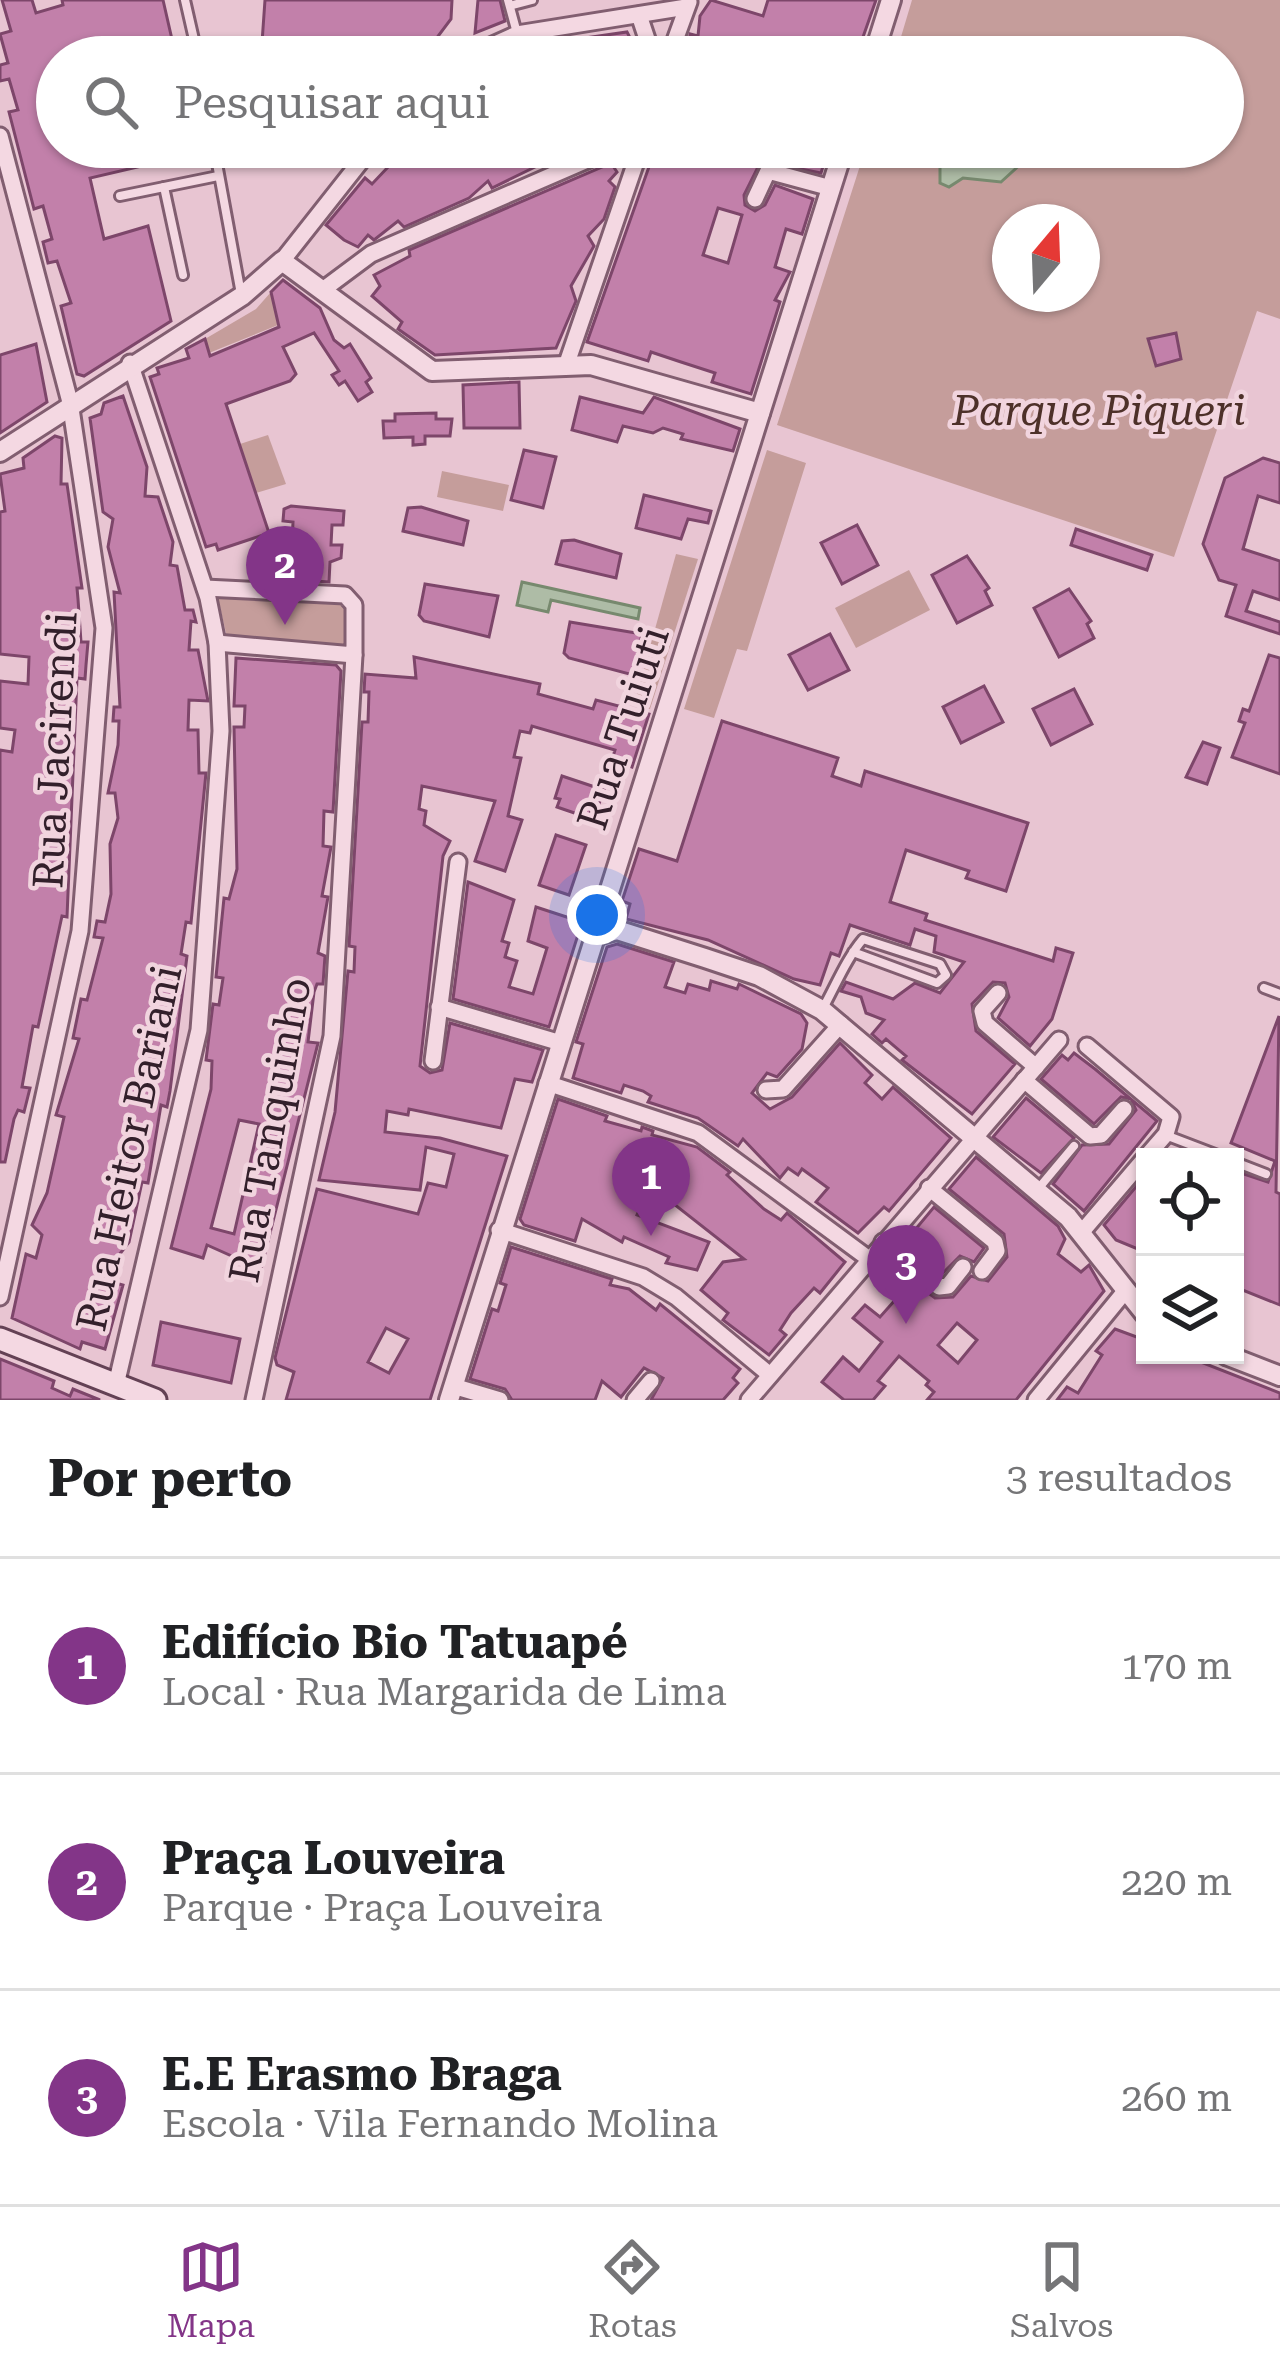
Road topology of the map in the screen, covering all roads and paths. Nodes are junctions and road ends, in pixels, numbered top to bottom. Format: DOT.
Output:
graph roads {
  1 [pos="185,0"];
  2 [pos="532,0"];
  3 [pos="891,0"];
  4 [pos="511,3"];
  5 [pos="688,4"];
  6 [pos="639,15"];
  7 [pos="517,34"];
  8 [pos="193,36"];
  9 [pos="513,36"];
  10 [pos="646,36"];
  11 [pos="677,36"];
  12 [pos="880,36"];
  13 [pos="0,136"];
  14 [pos="217,168"];
  15 [pos="354,168"];
  16 [pos="569,168"];
  17 [pos="634,168"];
  18 [pos="837,168"];
  19 [pos="218,176"];
  20 [pos="164,187"];
  21 [pos="831,188"];
  22 [pos="120,196"];
  23 [pos="754,200"];
  24 [pos="8,201"];
  25 [pos="278,255"];
  26 [pos="183,275"];
  27 [pos="324,290"];
  28 [pos="242,296"];
  29 [pos="130,363"];
  30 [pos="567,363"];
  31 [pos="70,402"];
  32 [pos="760,413"];
  33 [pos="0,452"];
  34 [pos="205,588"];
  35 [pos="217,643"];
  36 [pos="354,655"];
  37 [pos="458,862"];
  38 [pos="604,907"];
  39 [pos="617,930"];
  40 [pos="594,936"];
  41 [pos="853,952"];
  42 [pos="1264,988"];
  43 [pos="998,993"];
  44 [pos="1280,994"];
  45 [pos="439,1007"];
  46 [pos="822,1010"];
  47 [pos="841,1024"];
  48 [pos="1059,1040"];
  49 [pos="561,1043"];
  50 [pos="1087,1046"];
  51 [pos="433,1061"];
  52 [pos="1036,1066"];
  53 [pos="1024,1080"];
  54 [pos="547,1083"];
  55 [pos="766,1090"];
  56 [pos="1124,1109"];
  57 [pos="1166,1134"];
  58 [pos="976,1136"];
  59 [pos="1074,1147"];
  60 [pos="1154,1148"];
  61 [pos="1201,1148"];
  62 [pos="1244,1165"];
  63 [pos="1136,1170"];
  64 [pos="1266,1174"];
  65 [pos="929,1188"];
  66 [pos="1037,1190"];
  67 [pos="499,1230"];
  68 [pos="1081,1233"];
  69 [pos="883,1242"];
  70 [pos="869,1258"];
  71 [pos="963,1267"];
  72 [pos="982,1270"];
  73 [pos="1126,1290"];
  74 [pos="0,1298"];
  75 [pos="1136,1303"];
  76 [pos="0,1339"];
  77 [pos="1244,1362"];
  78 [pos="770,1375"];
  79 [pos="1280,1376"];
  80 [pos="651,1381"];
  81 [pos="116,1385"];
  82 [pos="451,1393"];
  83 [pos="155,1400"];
  84 [pos="254,1400"];
  85 [pos="500,1400"];
  86 [pos="635,1400"];
  87 [pos="749,1400"];
  88 [pos="1036,1400"];
  1 -- 8 [label="lane"];
  2 -- 4 [label="lane"];
  3 -- 12 [label="street"];
  4 -- 7 [label="lane"];
  5 -- 6 [label="street"];
  5 -- 11 [label="street"];
  6 -- 7 [label="street"];
  6 -- 10 [label="street"];
  7 -- 9 [label="street"];
  13 -- 24 [label="street, Rua Jacirendi"];
  14 -- 19 [label="lane"];
  15 -- 25 [label="street"];
  16 -- 27 [label="street"];
  17 -- 30 [label="street"];
  18 -- 21 [label="street, Rua Tuiuti"];
  19 -- 20 [label="lane"];
  19 -- 28 [label="lane"];
  20 -- 22 [label="lane"];
  20 -- 26 [label="lane"];
  21 -- 23 [label="street"];
  21 -- 32 [label="street, Rua Tuiuti"];
  24 -- 31 [label="street, Rua Jacirendi"];
  25 -- 27 [label="street"];
  25 -- 28 [label="street"];
  27 -- 30 [label="street"];
  28 -- 29 [label="street"];
  29 -- 31 [label="street"];
  29 -- 34 [label="street, Rua Heitor Bariani"];
  30 -- 32 [label="street"];
  31 -- 33 [label="street"];
  31 -- 74 [label="street, Rua Jacirendi"];
  32 -- 38 [label="street, Rua Tuiuti"];
  34 -- 35 [label="street, Rua Heitor Bariani"];
  34 -- 36 [label="street, Rua Tanquinho"];
  35 -- 36 [label="street"];
  35 -- 81 [label="street, Rua Heitor Bariani"];
  36 -- 84 [label="street, Rua Tanquinho"];
  37 -- 45 [label="street"];
  38 -- 39 [label="street"];
  38 -- 40 [label="street, Rua Tuiuti"];
  39 -- 40 [label="street"];
  39 -- 46 [label="street"];
  40 -- 49 [label="street, Rua Tuiuti"];
  41 -- 41 [label="lane"];
  41 -- 46 [label="lane"];
  42 -- 44 [label="lane"];
  43 -- 52 [label="street"];
  45 -- 49 [label="street"];
  45 -- 51 [label="street"];
  46 -- 47 [label="street"];
  47 -- 55 [label="street"];
  47 -- 58 [label="street"];
  48 -- 52 [label="street"];
  49 -- 54 [label="street, Rua Tuiuti"];
  50 -- 57 [label="street"];
  52 -- 53 [label="street"];
  53 -- 56 [label="street"];
  53 -- 58 [label="street"];
  54 -- 67 [label="street, Rua Tuiuti"];
  54 -- 70 [label="street"];
  57 -- 60 [label="street"];
  57 -- 61 [label="lane"];
  58 -- 65 [label="street"];
  58 -- 66 [label="street"];
  59 -- 66 [label="lane"];
  62 -- 64 [label="lane"];
  63 -- 68 [label="street"];
  65 -- 69 [label="street"];
  65 -- 72 [label="street"];
  66 -- 68 [label="street"];
  67 -- 78 [label="street"];
  67 -- 82 [label="street, Rua Tuiuti"];
  68 -- 73 [label="street"];
  69 -- 70 [label="street"];
  69 -- 71 [label="street"];
  70 -- 78 [label="street"];
  73 -- 75 [label="street"];
  73 -- 88 [label="street"];
  76 -- 81 [label="main road"];
  77 -- 79 [label="street"];
  78 -- 87 [label="street"];
  80 -- 86 [label="street"];
  81 -- 83 [label="main road"];
  82 -- 85 [label="street"];
}
